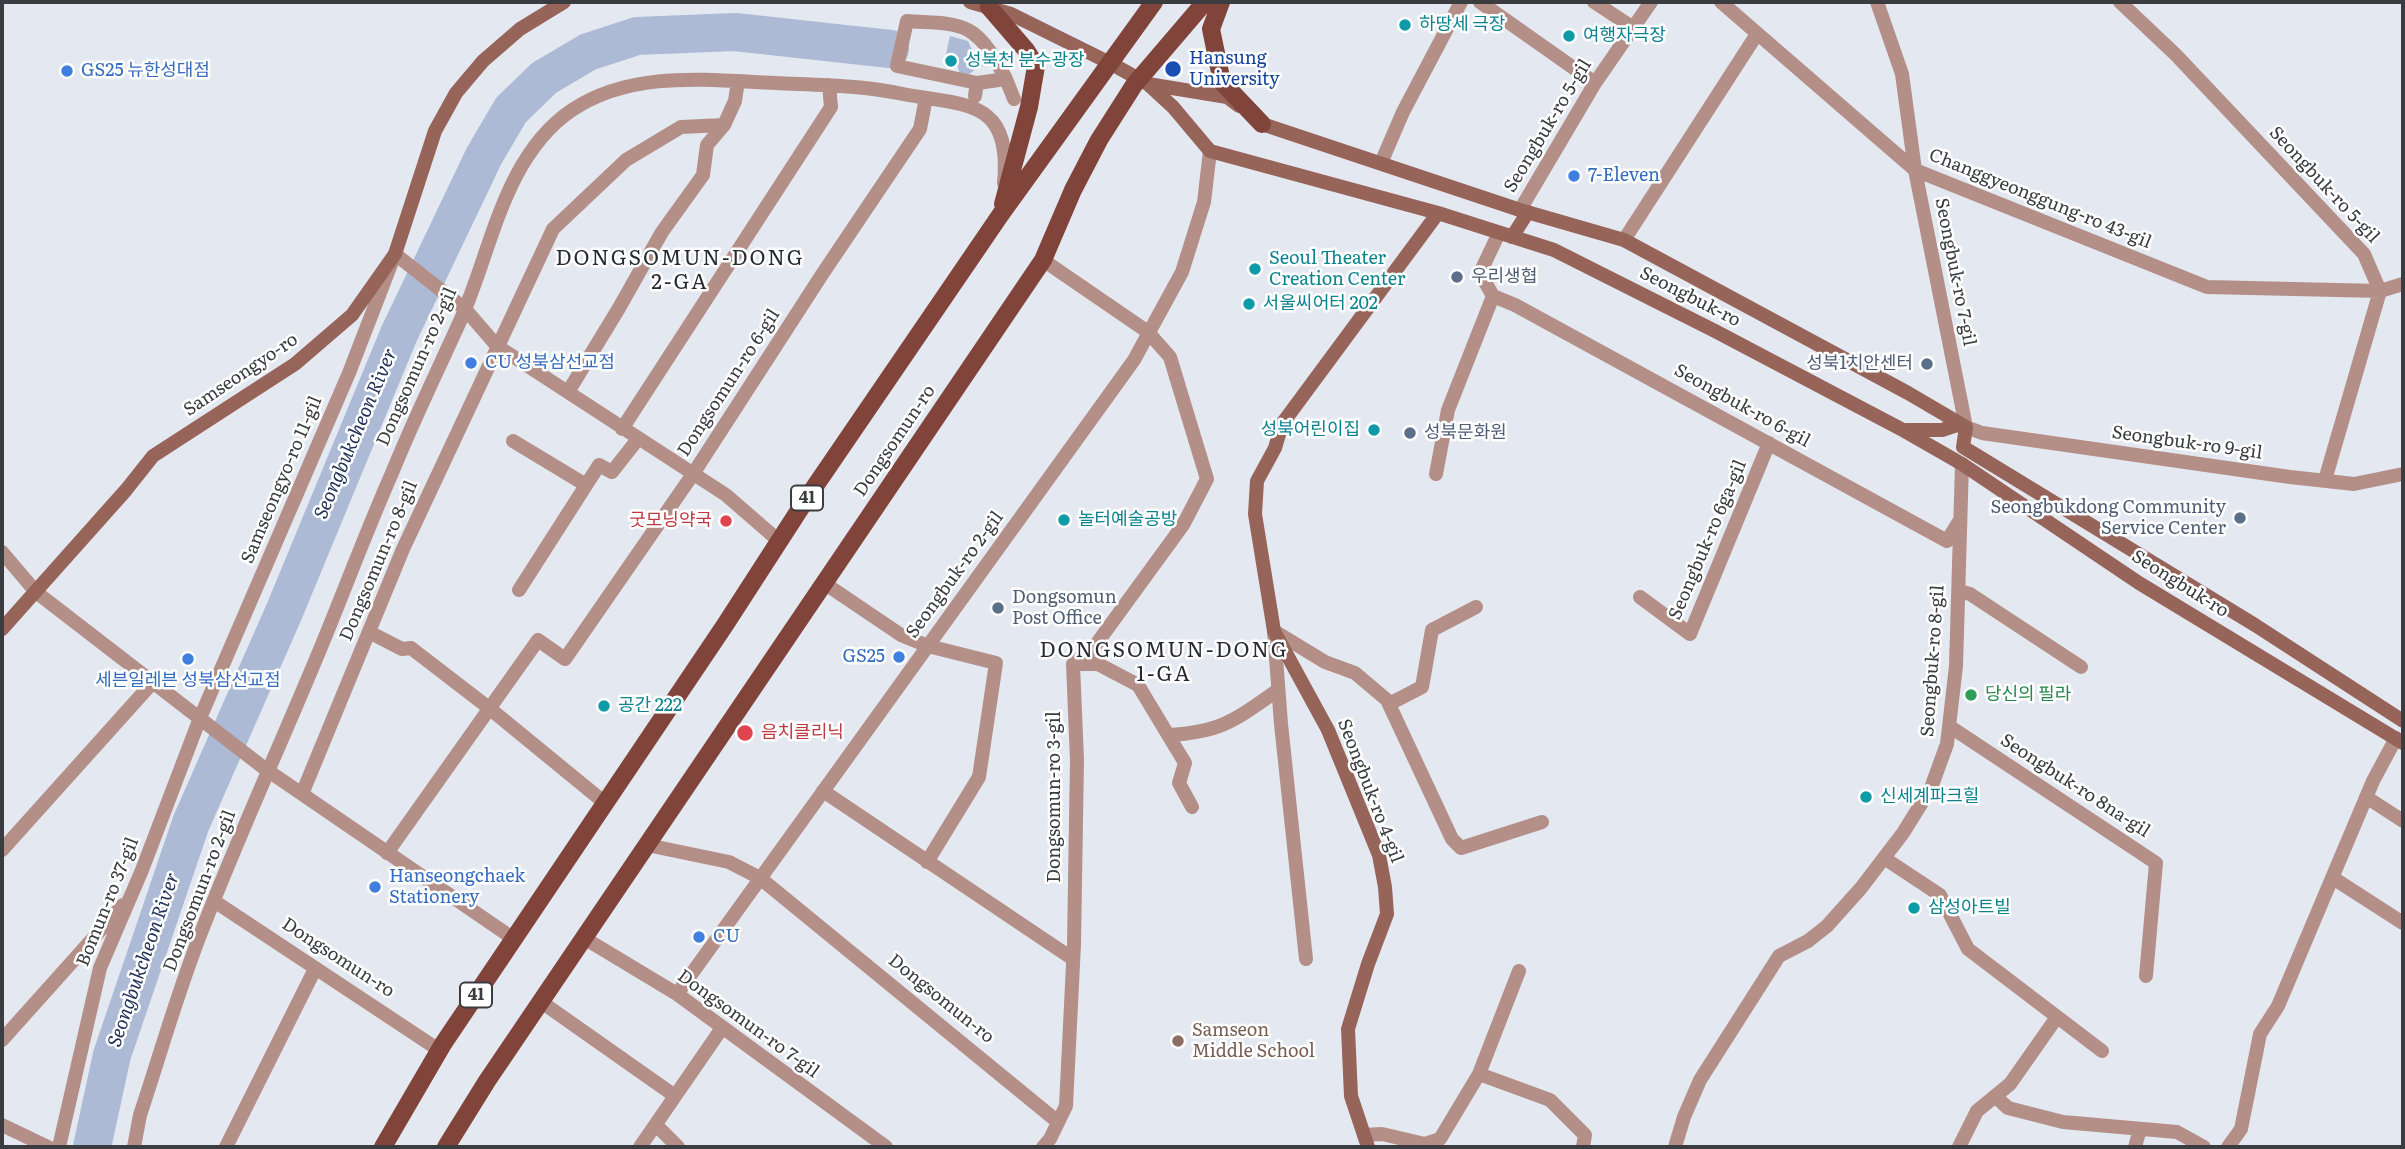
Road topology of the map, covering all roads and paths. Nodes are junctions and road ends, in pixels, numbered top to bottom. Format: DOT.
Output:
graph roads {
  1 [pos="564,2"];
  2 [pos="970,2"];
  3 [pos="1154,2"];
  4 [pos="1205,2"];
  5 [pos="1221,2"];
  6 [pos="1461,2"];
  7 [pos="1480,2"];
  8 [pos="1594,2"];
  9 [pos="1651,2"];
  10 [pos="1721,2"];
  11 [pos="1877,2"];
  12 [pos="2120,2"];
  13 [pos="989,7"];
  14 [pos="1632,27"];
  15 [pos="1757,34"];
  16 [pos="1110,62"];
  17 [pos="1006,79"];
  18 [pos="738,82"];
  19 [pos="1144,82"];
  20 [pos="1595,83"];
  21 [pos="829,85"];
  22 [pos="926,98"];
  23 [pos="1014,99"];
  24 [pos="1262,124"];
  25 [pos="724,125"];
  26 [pos="1210,151"];
  27 [pos="1381,163"];
  28 [pos="1915,170"];
  29 [pos="1524,211"];
  30 [pos="1000,214"];
  31 [pos="1438,214"];
  32 [pos="1505,235"];
  33 [pos="1624,240"];
  34 [pos="401,259"];
  35 [pos="1043,260"];
  36 [pos="2403,284"];
  37 [pos="2380,291"];
  38 [pos="1493,296"];
  39 [pos="460,305"];
  40 [pos="1147,332"];
  41 [pos="498,346"];
  42 [pos="568,392"];
  43 [pos="1966,427"];
  44 [pos="622,429"];
  45 [pos="1901,429"];
  46 [pos="638,439"];
  47 [pos="513,440"];
  48 [pos="1769,443"];
  49 [pos="1962,464"];
  50 [pos="693,474"];
  51 [pos="1436,474"];
  52 [pos="2403,474"];
  53 [pos="2325,481"];
  54 [pos="586,485"];
  55 [pos="1961,519"];
  56 [pos="779,541"];
  57 [pos="2,552"];
  58 [pos="824,583"];
  59 [pos="519,590"];
  60 [pos="1959,591"];
  61 [pos="36,592"];
  62 [pos="1640,597"];
  63 [pos="1476,607"];
  64 [pos="2,629"];
  65 [pos="1274,631"];
  66 [pos="369,632"];
  67 [pos="928,646"];
  68 [pos="1073,664"];
  69 [pos="2081,667"];
  70 [pos="153,681"];
  71 [pos="1278,690"];
  72 [pos="1389,704"];
  73 [pos="489,708"];
  74 [pos="204,721"];
  75 [pos="2403,721"];
  76 [pos="1949,726"];
  77 [pos="1168,734"];
  78 [pos="2400,741"];
  79 [pos="267,770"];
  80 [pos="823,791"];
  81 [pos="302,794"];
  82 [pos="2366,797"];
  83 [pos="605,803"];
  84 [pos="1192,807"];
  85 [pos="2403,821"];
  86 [pos="1542,822"];
  87 [pos="647,845"];
  88 [pos="2,850"];
  89 [pos="387,853"];
  90 [pos="1884,859"];
  91 [pos="927,862"];
  92 [pos="760,878"];
  93 [pos="2333,878"];
  94 [pos="131,896"];
  95 [pos="214,901"];
  96 [pos="2403,923"];
  97 [pos="584,938"];
  98 [pos="514,939"];
  99 [pos="1073,959"];
  100 [pos="1306,959"];
  101 [pos="315,969"];
  102 [pos="1519,971"];
  103 [pos="2146,975"];
  104 [pos="677,994"];
  105 [pos="541,1001"];
  106 [pos="2057,1017"];
  107 [pos="722,1028"];
  108 [pos="2,1040"];
  109 [pos="439,1051"];
  110 [pos="2102,1051"];
  111 [pos="1479,1074"];
  112 [pos="676,1096"];
  113 [pos="1995,1096"];
  114 [pos="1058,1122"];
  115 [pos="2,1125"];
  116 [pos="656,1125"];
  117 [pos="2140,1129"];
  118 [pos="1366,1141"];
  119 [pos="48,1147"];
  120 [pos="59,1147"];
  121 [pos="134,1147"];
  122 [pos="226,1147"];
  123 [pos="383,1147"];
  124 [pos="446,1147"];
  125 [pos="640,1147"];
  126 [pos="678,1147"];
  127 [pos="886,1147"];
  128 [pos="1043,1147"];
  129 [pos="1583,1147"];
  130 [pos="1675,1147"];
  131 [pos="1959,1147"];
  132 [pos="2135,1147"];
  133 [pos="2204,1147"];
  134 [pos="2228,1147"];
  1 -- 34 [label="main road, Samseongyo-ro"];
  2 -- 13 [label="main road"];
  3 -- 16 [label="main road, 41"];
  4 -- 19 [label="main road, Dongsomun-ro"];
  5 -- 24 [label="main road"];
  6 -- 27 [label="street"];
  7 -- 20 [label="street"];
  8 -- 14 [label="street"];
  9 -- 14 [label="street, Seongbuk-ro 5-gil"];
  10 -- 15 [label="street, Changgyeonggung-ro 43-gil"];
  11 -- 28 [label="street, Seongbuk-ro 7-gil"];
  12 -- 37 [label="street, Seongbuk-ro 5-gil"];
  13 -- 16 [label="main road"];
  13 -- 30 [label="main road"];
  14 -- 20 [label="street, Seongbuk-ro 5-gil"];
  15 -- 28 [label="street, Changgyeonggung-ro 43-gil"];
  15 -- 33 [label="street"];
  16 -- 19 [label="main road"];
  16 -- 30 [label="main road, 41"];
  17 -- 17 [label="street"];
  17 -- 23 [label="street"];
  18 -- 21 [label="street, Dongsomun-ro 2-gil"];
  18 -- 25 [label="street"];
  18 -- 39 [label="street, Dongsomun-ro 2-gil"];
  19 -- 24 [label="main road, Seongbuk-ro"];
  19 -- 26 [label="main road"];
  19 -- 35 [label="main road, Dongsomun-ro"];
  20 -- 29 [label="street, Seongbuk-ro 5-gil"];
  21 -- 22 [label="street, Dongsomun-ro 2-gil"];
  21 -- 44 [label="street"];
  22 -- 30 [label="street, Dongsomun-ro 2-gil"];
  22 -- 50 [label="street, Dongsomun-ro 6-gil"];
  24 -- 27 [label="main road, Seongbuk-ro"];
  25 -- 41 [label="street"];
  25 -- 42 [label="street"];
  26 -- 31 [label="main road, Seongbuk-ro"];
  26 -- 40 [label="street, Seongbuk-ro 2-gil"];
  27 -- 29 [label="main road, Seongbuk-ro"];
  28 -- 37 [label="street, Changgyeonggung-ro 43-gil"];
  28 -- 43 [label="street, Seongbuk-ro 7-gil"];
  29 -- 32 [label="main road"];
  29 -- 33 [label="main road, Seongbuk-ro"];
  30 -- 56 [label="main road, 41"];
  31 -- 32 [label="main road, Seongbuk-ro"];
  31 -- 65 [label="main road, Seongbuk-ro 4-gil"];
  32 -- 38 [label="street"];
  32 -- 45 [label="main road, Seongbuk-ro"];
  33 -- 43 [label="main road, Seongbuk-ro"];
  34 -- 39 [label="street, Dongsomun-ro 6-gil"];
  34 -- 61 [label="main road, Samseongyo-ro"];
  34 -- 74 [label="street, Samseongyo-ro 11-gil"];
  35 -- 40 [label="street"];
  35 -- 58 [label="main road, Dongsomun-ro"];
  36 -- 37 [label="street, Changgyeonggung-ro 43-gil"];
  37 -- 53 [label="street"];
  38 -- 48 [label="street, Seongbuk-ro 6-gil"];
  38 -- 51 [label="street"];
  39 -- 41 [label="street, Dongsomun-ro 6-gil"];
  39 -- 79 [label="street, Dongsomun-ro 2-gil"];
  40 -- 67 [label="street, Seongbuk-ro 2-gil"];
  40 -- 68 [label="street"];
  41 -- 42 [label="street, Dongsomun-ro 6-gil"];
  41 -- 66 [label="street, Dongsomun-ro 8-gil"];
  42 -- 44 [label="street, Dongsomun-ro 6-gil"];
  43 -- 45 [label="main road"];
  43 -- 53 [label="street, Seongbuk-ro 9-gil"];
  43 -- 75 [label="main road, Seongbuk-ro"];
  44 -- 46 [label="street, Dongsomun-ro 6-gil"];
  45 -- 49 [label="main road, Seongbuk-ro"];
  46 -- 50 [label="street, Dongsomun-ro 6-gil"];
  46 -- 54 [label="street"];
  47 -- 54 [label="street"];
  48 -- 55 [label="street, Seongbuk-ro 6-gil"];
  48 -- 62 [label="street, Seongbuk-ro 6ga-gil"];
  49 -- 55 [label="street, Seongbuk-ro 8-gil"];
  49 -- 78 [label="main road, Seongbuk-ro"];
  50 -- 56 [label="street, Dongsomun-ro 6-gil"];
  50 -- 73 [label="street, Dongsomun-ro 6-gil"];
  52 -- 53 [label="street, Seongbuk-ro 9-gil"];
  54 -- 59 [label="street"];
  55 -- 60 [label="street, Seongbuk-ro 8-gil"];
  56 -- 83 [label="main road, 41"];
  57 -- 61 [label="street"];
  58 -- 67 [label="street"];
  58 -- 87 [label="main road, Dongsomun-ro"];
  60 -- 69 [label="street"];
  60 -- 76 [label="street, Seongbuk-ro 8-gil"];
  61 -- 64 [label="main road, Samseongyo-ro"];
  61 -- 70 [label="street"];
  63 -- 72 [label="street"];
  65 -- 71 [label="street"];
  65 -- 72 [label="street"];
  65 -- 118 [label="main road, Seongbuk-ro 4-gil"];
  66 -- 73 [label="street"];
  66 -- 81 [label="street, Dongsomun-ro 8-gil"];
  67 -- 80 [label="street, Seongbuk-ro 2-gil"];
  67 -- 91 [label="street"];
  68 -- 77 [label="street"];
  68 -- 99 [label="street, Dongsomun-ro 3-gil"];
  70 -- 74 [label="street"];
  70 -- 88 [label="street"];
  71 -- 77 [label="street"];
  71 -- 100 [label="street"];
  72 -- 86 [label="street"];
  73 -- 83 [label="street"];
  73 -- 89 [label="street"];
  74 -- 79 [label="street"];
  74 -- 94 [label="street, Bomun-ro 37-gil"];
  76 -- 90 [label="street, Seongbuk-ro 8-gil"];
  76 -- 103 [label="street, Seongbuk-ro 8na-gil"];
  77 -- 84 [label="street"];
  78 -- 82 [label="street"];
  79 -- 81 [label="street"];
  79 -- 95 [label="street, Dongsomun-ro 2-gil"];
  80 -- 91 [label="street"];
  80 -- 92 [label="street, Seongbuk-ro 2-gil"];
  81 -- 89 [label="street"];
  82 -- 85 [label="street"];
  82 -- 93 [label="street"];
  83 -- 98 [label="main road, 41"];
  87 -- 92 [label="street, Dongsomun-ro"];
  87 -- 97 [label="main road, Dongsomun-ro"];
  89 -- 98 [label="street"];
  90 -- 106 [label="street"];
  90 -- 130 [label="street, Seongbuk-ro 8-gil"];
  91 -- 99 [label="street"];
  92 -- 104 [label="street, Seongbuk-ro 2-gil"];
  92 -- 114 [label="street, Dongsomun-ro"];
  93 -- 96 [label="street"];
  93 -- 134 [label="street"];
  94 -- 108 [label="street"];
  94 -- 120 [label="street, Bomun-ro 37-gil"];
  95 -- 101 [label="street, Dongsomun-ro"];
  95 -- 121 [label="street, Dongsomun-ro 2-gil"];
  97 -- 104 [label="street, Dongsomun-ro 7-gil"];
  97 -- 105 [label="main road, Dongsomun-ro"];
  98 -- 109 [label="main road, 41"];
  99 -- 114 [label="street, Dongsomun-ro 3-gil"];
  101 -- 109 [label="street, Dongsomun-ro"];
  101 -- 122 [label="street"];
  102 -- 111 [label="street, Seongbuk-ro 4-gil"];
  104 -- 107 [label="street, Dongsomun-ro 7-gil"];
  105 -- 112 [label="street"];
  105 -- 124 [label="main road, Dongsomun-ro"];
  106 -- 110 [label="street"];
  106 -- 113 [label="street"];
  107 -- 112 [label="street"];
  107 -- 127 [label="street, Dongsomun-ro 7-gil"];
  109 -- 123 [label="main road, 41"];
  111 -- 118 [label="street, Seongbuk-ro 4-gil"];
  111 -- 129 [label="street"];
  112 -- 116 [label="street"];
  113 -- 117 [label="street"];
  113 -- 131 [label="street"];
  114 -- 128 [label="street, Dongsomun-ro 3-gil"];
  115 -- 119 [label="street"];
  116 -- 125 [label="street"];
  116 -- 126 [label="street"];
  117 -- 132 [label="street"];
  117 -- 133 [label="street"];
}
